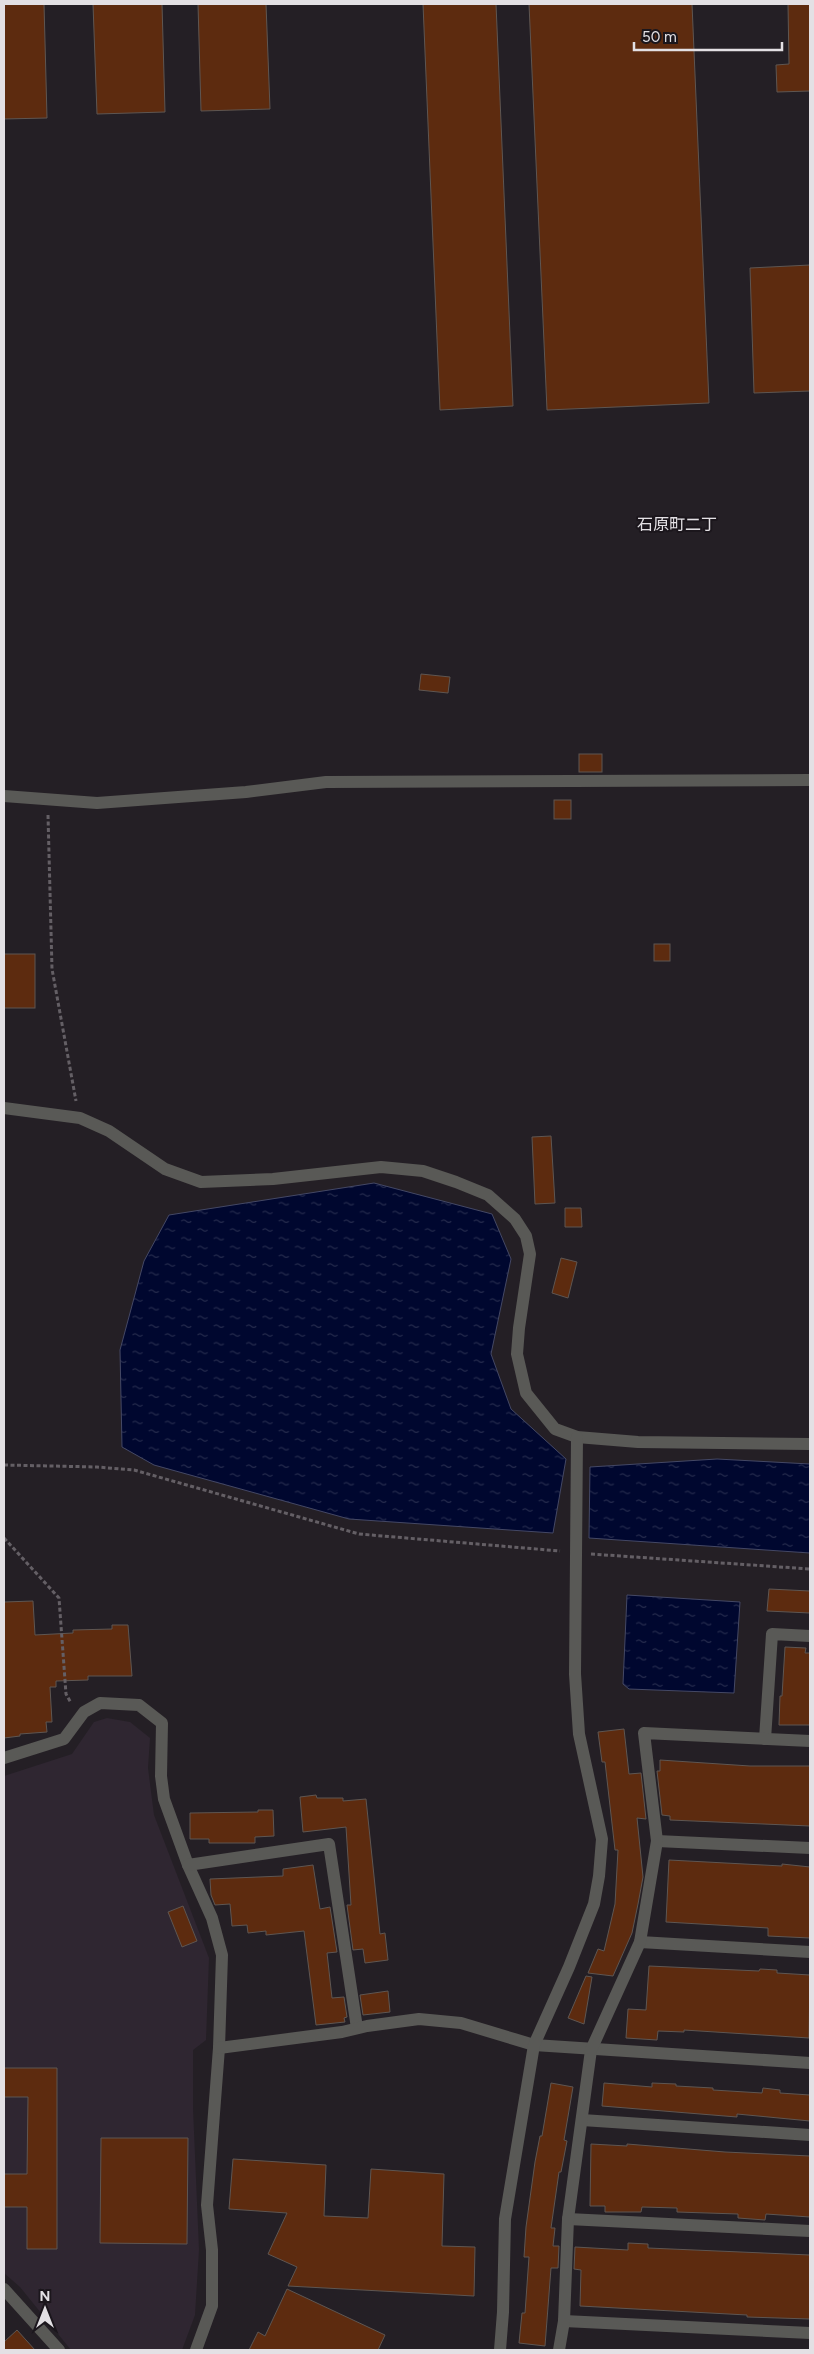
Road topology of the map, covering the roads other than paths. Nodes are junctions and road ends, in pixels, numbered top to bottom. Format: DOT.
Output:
graph roads {
  1 [pos="810,780"];
  2 [pos="4,796"];
  3 [pos="4,1108"];
  4 [pos="577,1437"];
  5 [pos="810,1444"];
  6 [pos="810,1636"];
  7 [pos="765,1739"];
  8 [pos="810,1741"];
  9 [pos="4,1758"];
  10 [pos="657,1840"];
  11 [pos="810,1848"];
  12 [pos="188,1865"];
  13 [pos="640,1942"];
  14 [pos="810,1952"];
  15 [pos="357,2028"];
  16 [pos="534,2044"];
  17 [pos="219,2048"];
  18 [pos="591,2050"];
  19 [pos="810,2063"];
  20 [pos="582,2120"];
  21 [pos="810,2135"];
  22 [pos="568,2219"];
  23 [pos="810,2231"];
  24 [pos="4,2289"];
  25 [pos="564,2321"];
  26 [pos="810,2333"];
  27 [pos="59,2350"];
  28 [pos="196,2350"];
  29 [pos="500,2350"];
  30 [pos="559,2350"];
  1 -- 2 [label="street"];
  3 -- 4 [label="street"];
  4 -- 5 [label="street"];
  4 -- 16 [label="street"];
  6 -- 7 [label="street"];
  7 -- 8 [label="street"];
  7 -- 10 [label="street"];
  9 -- 12 [label="street"];
  10 -- 11 [label="street"];
  10 -- 13 [label="street"];
  12 -- 15 [label="street"];
  12 -- 17 [label="street"];
  13 -- 14 [label="street"];
  13 -- 18 [label="street"];
  15 -- 16 [label="street"];
  15 -- 17 [label="street"];
  16 -- 18 [label="street"];
  16 -- 29 [label="street"];
  17 -- 28 [label="street"];
  18 -- 19 [label="street"];
  18 -- 20 [label="street"];
  20 -- 21 [label="street"];
  20 -- 22 [label="street"];
  22 -- 23 [label="street"];
  22 -- 25 [label="street"];
  24 -- 27 [label="street"];
  25 -- 26 [label="street"];
  25 -- 30 [label="street"];
}
